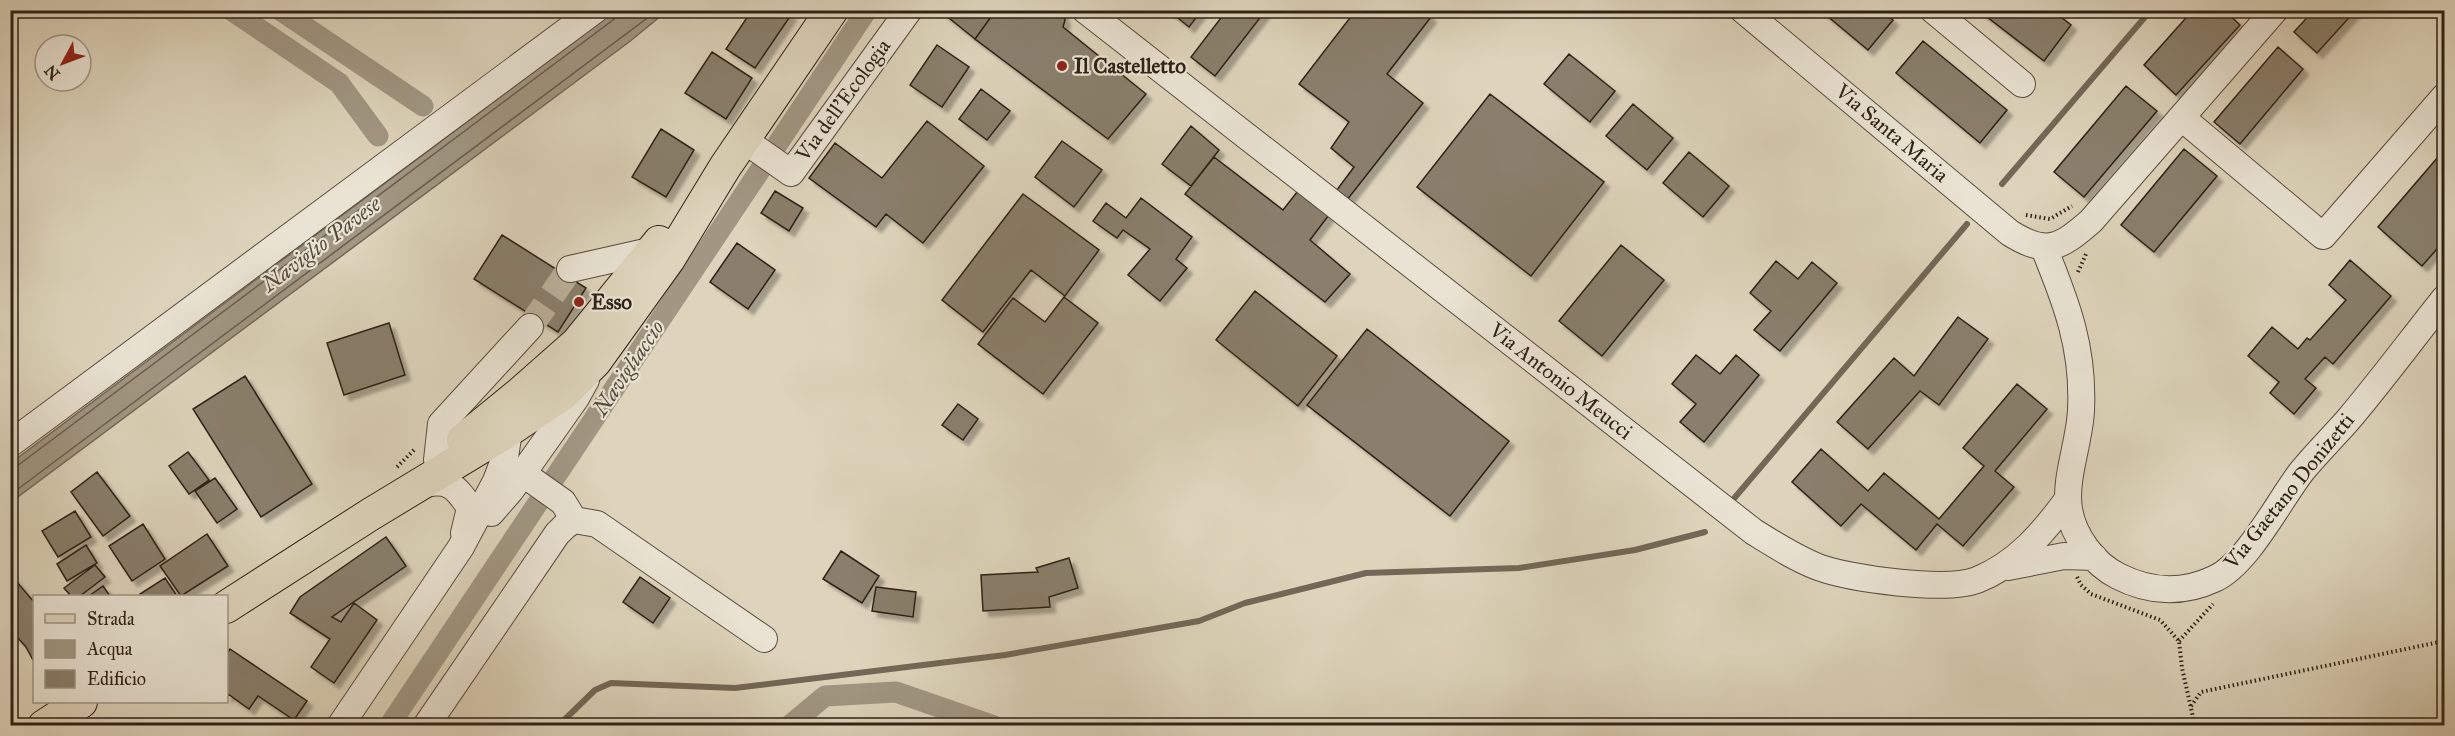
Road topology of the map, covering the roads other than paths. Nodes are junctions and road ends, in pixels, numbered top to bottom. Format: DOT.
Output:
graph roads {
  1 [pos="595,10"];
  2 [pos="832,10"];
  3 [pos="909,10"];
  4 [pos="1085,10"];
  5 [pos="1743,10"];
  6 [pos="1933,10"];
  7 [pos="2275,10"];
  8 [pos="2022,84"];
  9 [pos="2445,97"];
  10 [pos="2182,118"];
  11 [pos="751,145"];
  12 [pos="725,166"];
  13 [pos="2044,248"];
  14 [pos="650,251"];
  15 [pos="570,269"];
  16 [pos="2445,299"];
  17 [pos="530,327"];
  18 [pos="595,362"];
  19 [pos="518,395"];
  20 [pos="508,431"];
  21 [pos="10,444"];
  22 [pos="429,473"];
  23 [pos="527,477"];
  24 [pos="2068,499"];
  25 [pos="568,511"];
  26 [pos="461,548"];
  27 [pos="2094,557"];
  28 [pos="1999,569"];
  29 [pos="228,606"];
  30 [pos="764,639"];
  31 [pos="79,703"];
  32 [pos="44,726"];
  33 [pos="340,726"];
  34 [pos="426,726"];
  1 -- 21 [label="street"];
  2 -- 11 [label="main road"];
  3 -- 11 [label="street, Via dell'Ecologia"];
  4 -- 28 [label="street, Via Antonio Meucci"];
  5 -- 13 [label="street, Via Santa Maria"];
  6 -- 8 [label="street"];
  7 -- 10 [label="street"];
  9 -- 10 [label="street"];
  10 -- 13 [label="street"];
  11 -- 12 [label="main road"];
  12 -- 14 [label="main road"];
  12 -- 18 [label="main road"];
  13 -- 24 [label="street, Via Gaetano Donizetti"];
  14 -- 15 [label="street"];
  14 -- 19 [label="main road"];
  16 -- 27 [label="street, Via Gaetano Donizetti"];
  17 -- 22 [label="street"];
  18 -- 20 [label="main road"];
  18 -- 23 [label="street"];
  19 -- 20 [label="street"];
  19 -- 22 [label="main road"];
  20 -- 22 [label="main road"];
  20 -- 26 [label="street"];
  22 -- 26 [label="street"];
  22 -- 29 [label="main road"];
  23 -- 25 [label="street"];
  23 -- 26 [label="street"];
  24 -- 27 [label="street, Via Gaetano Donizetti"];
  24 -- 28 [label="street, Via Antonio Meucci"];
  25 -- 30 [label="street"];
  25 -- 34 [label="street"];
  26 -- 33 [label="street"];
  27 -- 28 [label="street"];
  31 -- 32 [label="main road"];
}
